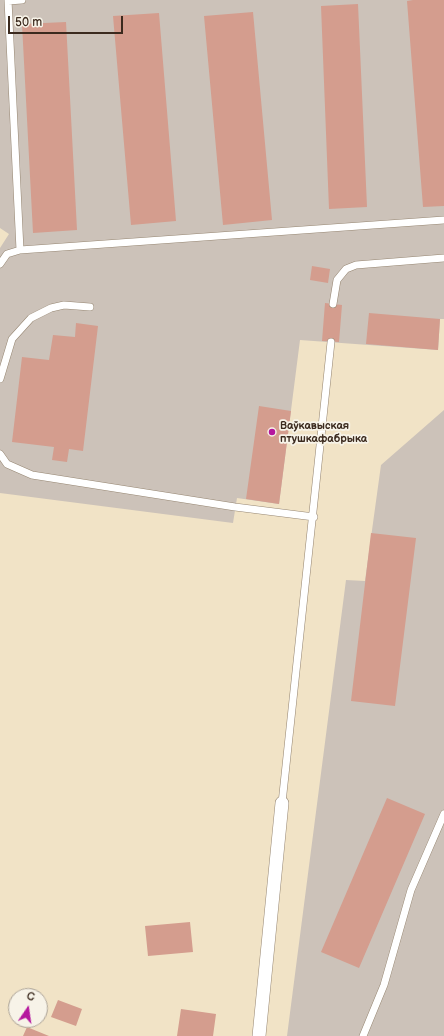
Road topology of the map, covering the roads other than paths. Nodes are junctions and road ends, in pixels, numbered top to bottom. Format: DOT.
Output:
graph roads {
  1 [pos="22,0"];
  2 [pos="8,1"];
  3 [pos="444,220"];
  4 [pos="20,250"];
  5 [pos="444,258"];
  6 [pos="0,264"];
  7 [pos="333,304"];
  8 [pos="90,307"];
  9 [pos="331,342"];
  10 [pos="0,379"];
  11 [pos="0,454"];
  12 [pos="314,517"];
  13 [pos="282,803"];
  14 [pos="444,814"];
  15 [pos="259,1036"];
  16 [pos="363,1036"];
  1 -- 2 [label="lane"];
  2 -- 4 [label="lane"];
  3 -- 4 [label="lane"];
  4 -- 6 [label="lane"];
  5 -- 7 [label="lane"];
  8 -- 10 [label="lane"];
  9 -- 12 [label="lane"];
  11 -- 12 [label="lane"];
  12 -- 13 [label="lane"];
  13 -- 15 [label="street"];
  14 -- 16 [label="lane"];
}
